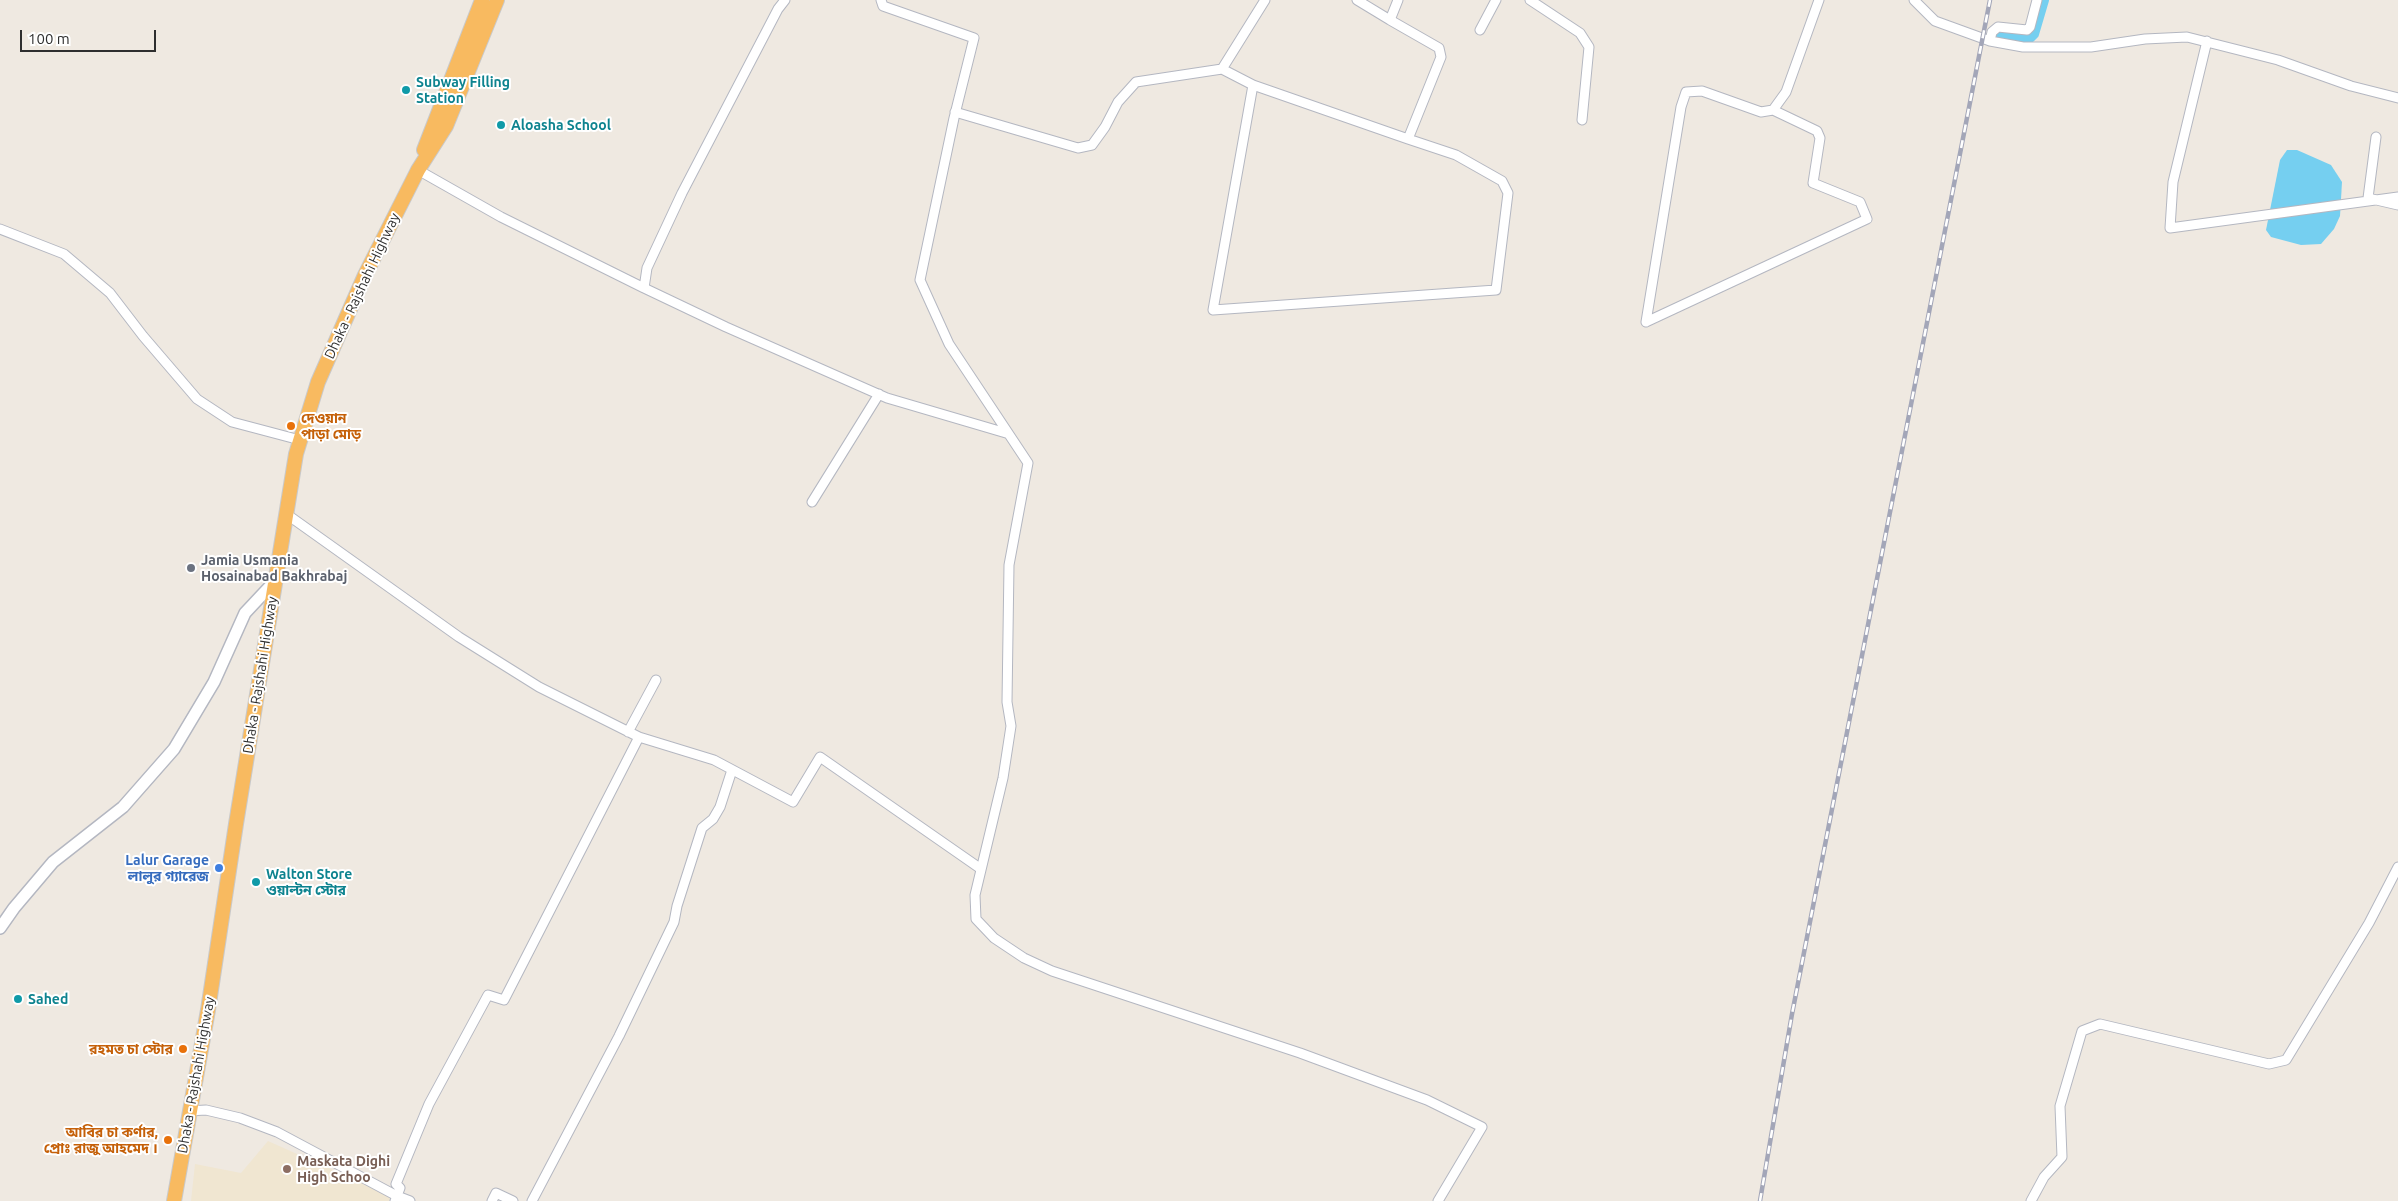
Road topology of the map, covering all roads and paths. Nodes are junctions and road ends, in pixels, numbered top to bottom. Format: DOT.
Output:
graph roads {
  1 [pos="482,0"];
  2 [pos="498,0"];
  3 [pos="785,0"];
  4 [pos="881,0"];
  5 [pos="1265,0"];
  6 [pos="1357,0"];
  7 [pos="1398,0"];
  8 [pos="1496,0"];
  9 [pos="1530,0"];
  10 [pos="1819,0"];
  11 [pos="1914,0"];
  12 [pos="2037,0"];
  13 [pos="1390,20"];
  14 [pos="1480,30"];
  15 [pos="1990,41"];
  16 [pos="2207,41"];
  17 [pos="1222,69"];
  18 [pos="1253,85"];
  19 [pos="2398,98"];
  20 [pos="1773,110"];
  21 [pos="955,112"];
  22 [pos="1582,120"];
  23 [pos="2376,137"];
  24 [pos="1408,139"];
  25 [pos="418,170"];
  26 [pos="2398,197"];
  27 [pos="2398,205"];
  28 [pos="0,228"];
  29 [pos="644,288"];
  30 [pos="878,394"];
  31 [pos="1006,432"];
  32 [pos="300,440"];
  33 [pos="812,502"];
  34 [pos="285,513"];
  35 [pos="275,581"];
  36 [pos="656,680"];
  37 [pos="628,732"];
  38 [pos="639,737"];
  39 [pos="732,770"];
  40 [pos="2398,867"];
  41 [pos="981,869"];
  42 [pos="0,928"];
  43 [pos="189,1111"];
  44 [pos="396,1199"];
  45 [pos="174,1201"];
  46 [pos="410,1201"];
  47 [pos="492,1201"];
  48 [pos="513,1201"];
  49 [pos="532,1201"];
  50 [pos="1438,1201"];
  51 [pos="2031,1201"];
  1 -- 25 [label="highway, Dhaka - Rajshahi Highway"];
  2 -- 25 [label="highway, Dhaka - Rajshahi Highway"];
  3 -- 29 [label="street"];
  4 -- 21 [label="street"];
  5 -- 17 [label="street"];
  6 -- 13 [label="street"];
  7 -- 13 [label="street"];
  8 -- 14 [label="street"];
  9 -- 22 [label="street"];
  10 -- 20 [label="street"];
  11 -- 15 [label="street"];
  12 -- 15 [label="street"];
  13 -- 24 [label="street"];
  15 -- 16 [label="street"];
  16 -- 19 [label="street"];
  16 -- 26 [label="street"];
  17 -- 18 [label="street"];
  17 -- 21 [label="street"];
  18 -- 24 [label="street"];
  18 -- 24 [label="street"];
  20 -- 20 [label="street"];
  21 -- 31 [label="street"];
  23 -- 27 [label="street"];
  25 -- 29 [label="street"];
  25 -- 32 [label="highway, Dhaka - Rajshahi Highway"];
  28 -- 32 [label="street"];
  29 -- 30 [label="street"];
  30 -- 31 [label="street"];
  30 -- 33 [label="street"];
  31 -- 41 [label="street"];
  32 -- 34 [label="highway, Dhaka - Rajshahi Highway"];
  34 -- 35 [label="highway, Dhaka - Rajshahi Highway"];
  34 -- 37 [label="street"];
  35 -- 42 [label="street"];
  35 -- 43 [label="highway, Dhaka - Rajshahi Highway"];
  36 -- 37 [label="street"];
  37 -- 38 [label="street"];
  38 -- 39 [label="street"];
  38 -- 44 [label="street"];
  39 -- 41 [label="street"];
  39 -- 49 [label="street"];
  40 -- 51 [label="street"];
  41 -- 50 [label="street"];
  43 -- 44 [label="street"];
  43 -- 45 [label="highway, Dhaka - Rajshahi Highway"];
  44 -- 46 [label="street"];
  47 -- 48 [label="street"];
}
